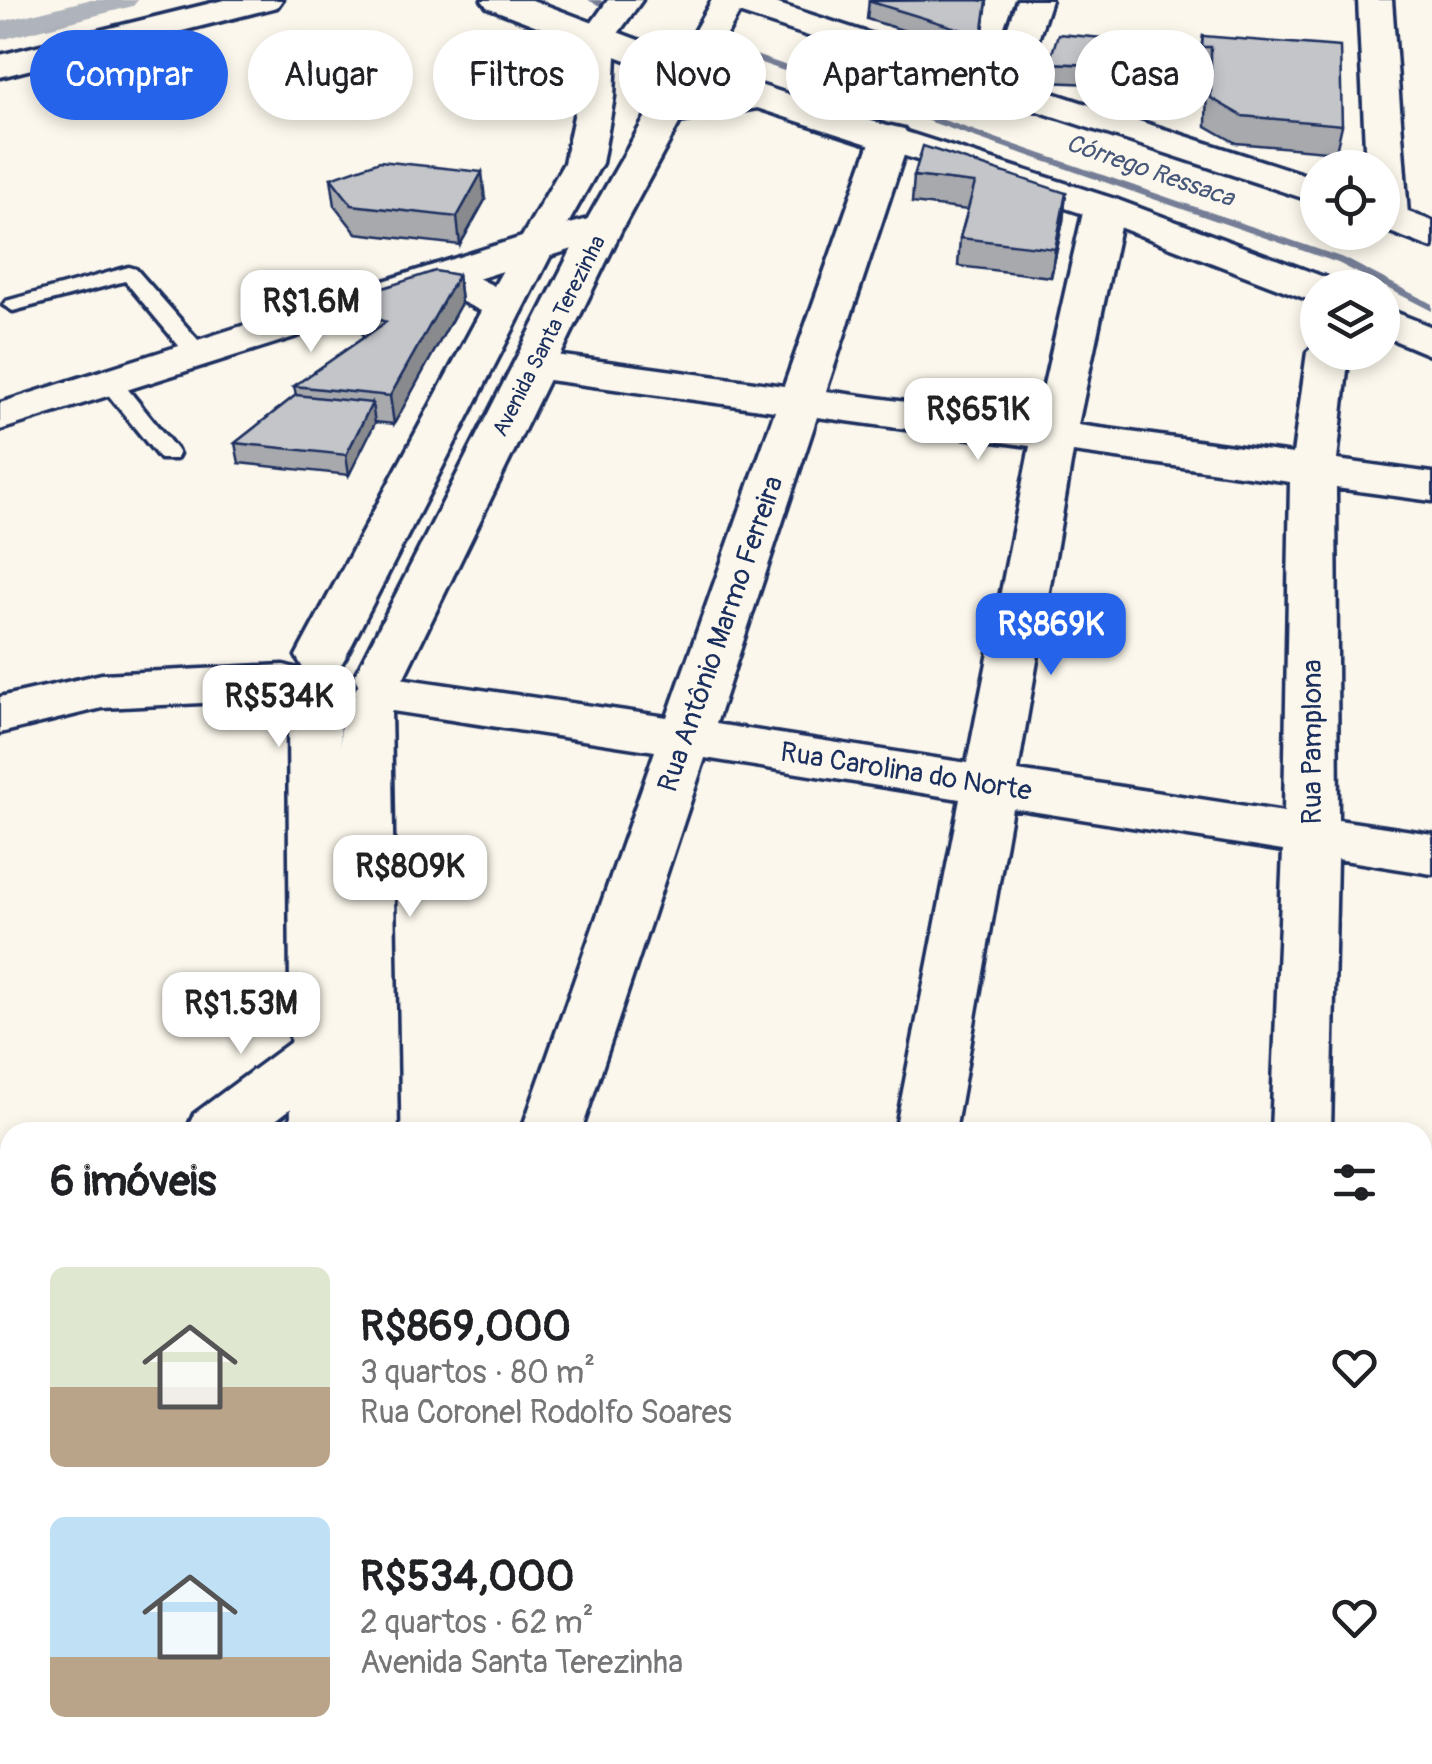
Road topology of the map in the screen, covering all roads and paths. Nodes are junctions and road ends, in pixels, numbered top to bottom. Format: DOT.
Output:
graph roads {
  1 [pos="265,0"];
  2 [pos="500,0"];
  3 [pos="1034,0"];
  4 [pos="1375,0"];
  5 [pos="208,8"];
  6 [pos="613,17"];
  7 [pos="715,29"];
  8 [pos="1024,30"];
  9 [pos="786,44"];
  10 [pos="0,66"];
  11 [pos="766,100"];
  12 [pos="1055,105"];
  13 [pos="664,120"];
  14 [pos="891,136"];
  15 [pos="1383,150"];
  16 [pos="1300,184"];
  17 [pos="1104,208"];
  18 [pos="1400,221"];
  19 [pos="603,227"];
  20 [pos="1432,236"];
  21 [pos="536,245"];
  22 [pos="442,276"];
  23 [pos="1300,283"];
  24 [pos="13,305"];
  25 [pos="504,306"];
  26 [pos="1400,328"];
  27 [pos="1432,343"];
  28 [pos="198,354"];
  29 [pos="534,365"];
  30 [pos="1326,370"];
  31 [pos="110,382"];
  32 [pos="799,400"];
  33 [pos="0,417"];
  34 [pos="1054,436"];
  35 [pos="168,454"];
  36 [pos="1313,471"];
  37 [pos="1432,487"];
  38 [pos="341,689"];
  39 [pos="0,716"];
  40 [pos="687,735"];
  41 [pos="991,787"];
  42 [pos="1311,836"];
  43 [pos="1432,854"];
  44 [pos="320,1053"];
  45 [pos="229,1122"];
  46 [pos="322,1122"];
  47 [pos="367,1122"];
  48 [pos="554,1122"];
  49 [pos="927,1122"];
  50 [pos="1301,1122"];
  1 -- 5 [label="street"];
  2 -- 6 [label="street"];
  3 -- 8 [label="street"];
  4 -- 15 [label="street"];
  5 -- 10 [label="street"];
  6 -- 7 [label="street"];
  6 -- 21 [label="street, Avenida Santa Terezinha"];
  7 -- 9 [label="street"];
  11 -- 14 [label="street"];
  12 -- 16 [label="street"];
  13 -- 19 [label="street, Avenida Santa Terezinha"];
  14 -- 17 [label="street"];
  14 -- 32 [label="street, Rua Antônio Marmo Ferreira"];
  17 -- 23 [label="street"];
  17 -- 34 [label="street"];
  18 -- 20 [label="street"];
  19 -- 21 [label="street"];
  19 -- 29 [label="street, Avenida Santa Terezinha"];
  21 -- 22 [label="street"];
  21 -- 25 [label="street, Avenida Santa Terezinha"];
  22 -- 25 [label="street"];
  22 -- 28 [label="street"];
  24 -- 28 [label="lane"];
  25 -- 38 [label="street, Avenida Santa Terezinha"];
  26 -- 27 [label="street"];
  28 -- 31 [label="street"];
  29 -- 32 [label="street"];
  29 -- 38 [label="street, Avenida Santa Terezinha"];
  30 -- 36 [label="street, Rua Pamplona"];
  31 -- 33 [label="street"];
  31 -- 35 [label="lane"];
  32 -- 34 [label="street"];
  32 -- 40 [label="street, Rua Antônio Marmo Ferreira"];
  34 -- 36 [label="street"];
  34 -- 41 [label="street"];
  36 -- 37 [label="street"];
  36 -- 42 [label="street, Rua Pamplona"];
  38 -- 39 [label="street, Rua Carolina do Norte"];
  38 -- 40 [label="street, Rua Carolina do Norte"];
  38 -- 44 [label="street, Avenida Santa Terezinha"];
  38 -- 47 [label="street, Avenida Santa Terezinha"];
  40 -- 41 [label="street, Rua Carolina do Norte"];
  40 -- 48 [label="street, Rua Antônio Marmo Ferreira"];
  41 -- 42 [label="street, Rua Carolina do Norte"];
  41 -- 49 [label="street"];
  42 -- 43 [label="street, Rua Carolina do Norte"];
  42 -- 50 [label="street, Rua Pamplona"];
  44 -- 45 [label="street"];
  44 -- 46 [label="street, Avenida Santa Terezinha"];
}
